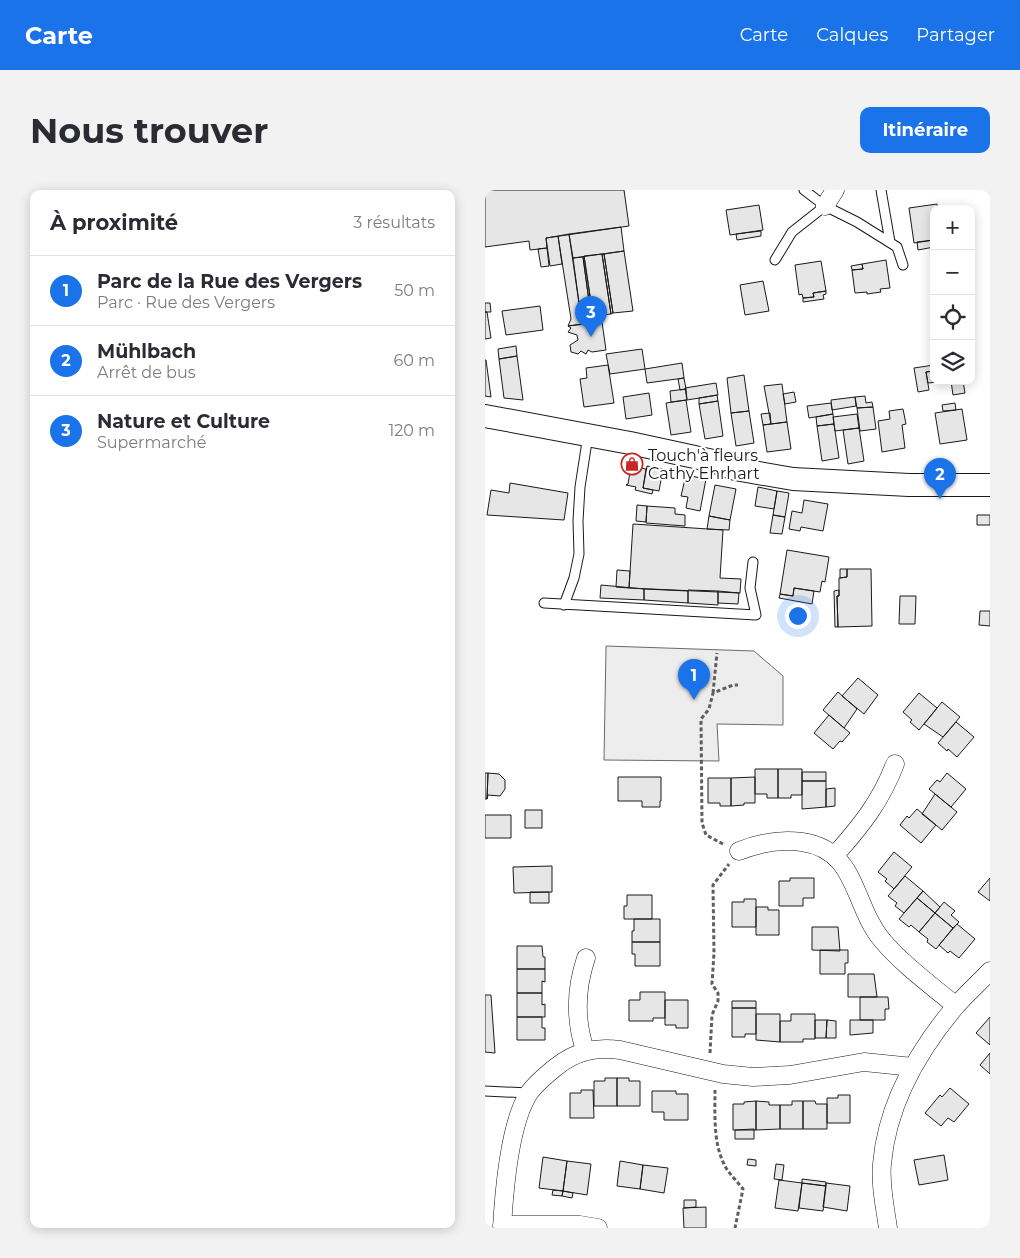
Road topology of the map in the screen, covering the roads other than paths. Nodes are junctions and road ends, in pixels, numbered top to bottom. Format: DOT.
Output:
graph roads {
  1 [pos="804,190"];
  2 [pos="835,190"];
  3 [pos="881,190"];
  4 [pos="825,206"];
  5 [pos="890,242"];
  6 [pos="775,260"];
  7 [pos="903,265"];
  8 [pos="485,416"];
  9 [pos="588,434"];
  10 [pos="990,485"];
  11 [pos="753,562"];
  12 [pos="544,603"];
  13 [pos="564,604"];
  14 [pos="895,764"];
  15 [pos="739,851"];
  16 [pos="835,855"];
  17 [pos="586,958"];
  18 [pos="990,971"];
  19 [pos="956,1006"];
  20 [pos="585,1050"];
  21 [pos="913,1067"];
  22 [pos="485,1091"];
  23 [pos="529,1093"];
  24 [pos="502,1227"];
  25 [pos="598,1228"];
  26 [pos="888,1228"];
  1 -- 4 [label="lane"];
  2 -- 4 [label="street"];
  3 -- 5 [label="lane"];
  4 -- 5 [label="lane"];
  4 -- 6 [label="lane"];
  5 -- 7 [label="lane"];
  8 -- 9 [label="street"];
  9 -- 10 [label="street"];
  9 -- 13 [label="lane"];
  11 -- 13 [label="lane"];
  12 -- 13 [label="lane"];
  14 -- 16 [label="street"];
  15 -- 16 [label="street"];
  16 -- 19 [label="street"];
  17 -- 20 [label="street"];
  18 -- 19 [label="street"];
  19 -- 21 [label="street"];
  20 -- 21 [label="street"];
  20 -- 23 [label="street"];
  21 -- 26 [label="street"];
  22 -- 23 [label="lane"];
  23 -- 24 [label="street"];
  24 -- 25 [label="street"];
}
